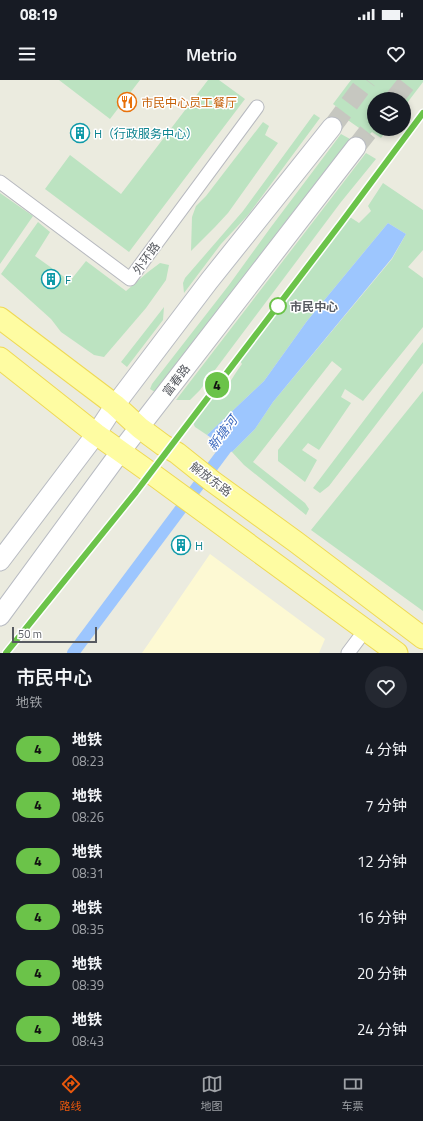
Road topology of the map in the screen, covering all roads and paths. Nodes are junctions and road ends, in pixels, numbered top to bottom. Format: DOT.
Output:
graph roads {
  1 [pos="257,106"];
  2 [pos="332,127"];
  3 [pos="356,147"];
  4 [pos="0,182"];
  5 [pos="0,318"];
  6 [pos="0,358"];
  7 [pos="116,405"];
  8 [pos="140,428"];
  9 [pos="96,434"];
  10 [pos="121,451"];
  11 [pos="0,561"];
  12 [pos="0,616"];
  13 [pos="366,629"];
  14 [pos="423,638"];
  15 [pos="348,653"];
  16 [pos="397,653"];
  1 -- 4 [label="street, 外环路"];
  2 -- 7 [label="main road"];
  3 -- 8 [label="main road, 富春路"];
  5 -- 7 [label="main road, 解放东路"];
  6 -- 9 [label="main road"];
  7 -- 8 [label="main road, 解放东路"];
  7 -- 9 [label="main road"];
  8 -- 10 [label="main road, 富春路"];
  8 -- 14 [label="main road, 解放东路"];
  9 -- 10 [label="main road"];
  9 -- 11 [label="main road"];
  10 -- 12 [label="main road, 富春路"];
  10 -- 13 [label="main road"];
  13 -- 15 [label="street"];
  13 -- 16 [label="main road"];
}
